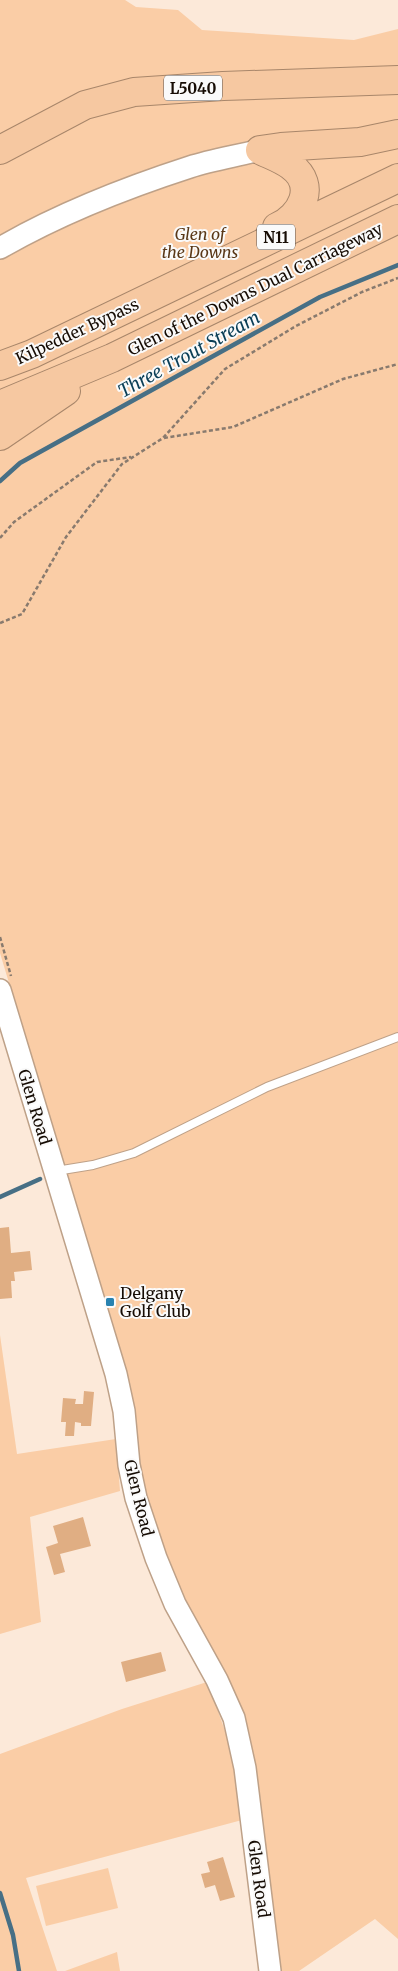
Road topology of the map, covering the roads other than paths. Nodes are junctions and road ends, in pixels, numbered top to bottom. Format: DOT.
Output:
graph roads {
  1 [pos="398,80"];
  2 [pos="398,134"];
  3 [pos="0,150"];
  4 [pos="260,150"];
  5 [pos="398,178"];
  6 [pos="398,219"];
  7 [pos="0,248"];
  8 [pos="154,295"];
  9 [pos="112,358"];
  10 [pos="0,366"];
  11 [pos="0,405"];
  12 [pos="0,436"];
  13 [pos="0,990"];
  14 [pos="398,1038"];
  15 [pos="54,1172"];
  16 [pos="270,1971"];
  1 -- 3 [label="highway, L5040"];
  2 -- 4 [label="highway"];
  4 -- 7 [label="main road"];
  4 -- 8 [label="highway, N11"];
  5 -- 8 [label="highway, N11"];
  6 -- 9 [label="highway, Glen of the Downs Dual Carriageway / N11"];
  8 -- 10 [label="highway, Kilpedder Bypass / N11"];
  9 -- 11 [label="highway, N11"];
  9 -- 12 [label="highway, N11"];
  13 -- 15 [label="main road, Glen Road"];
  14 -- 15 [label="lane"];
  15 -- 16 [label="main road, Glen Road"];
}
